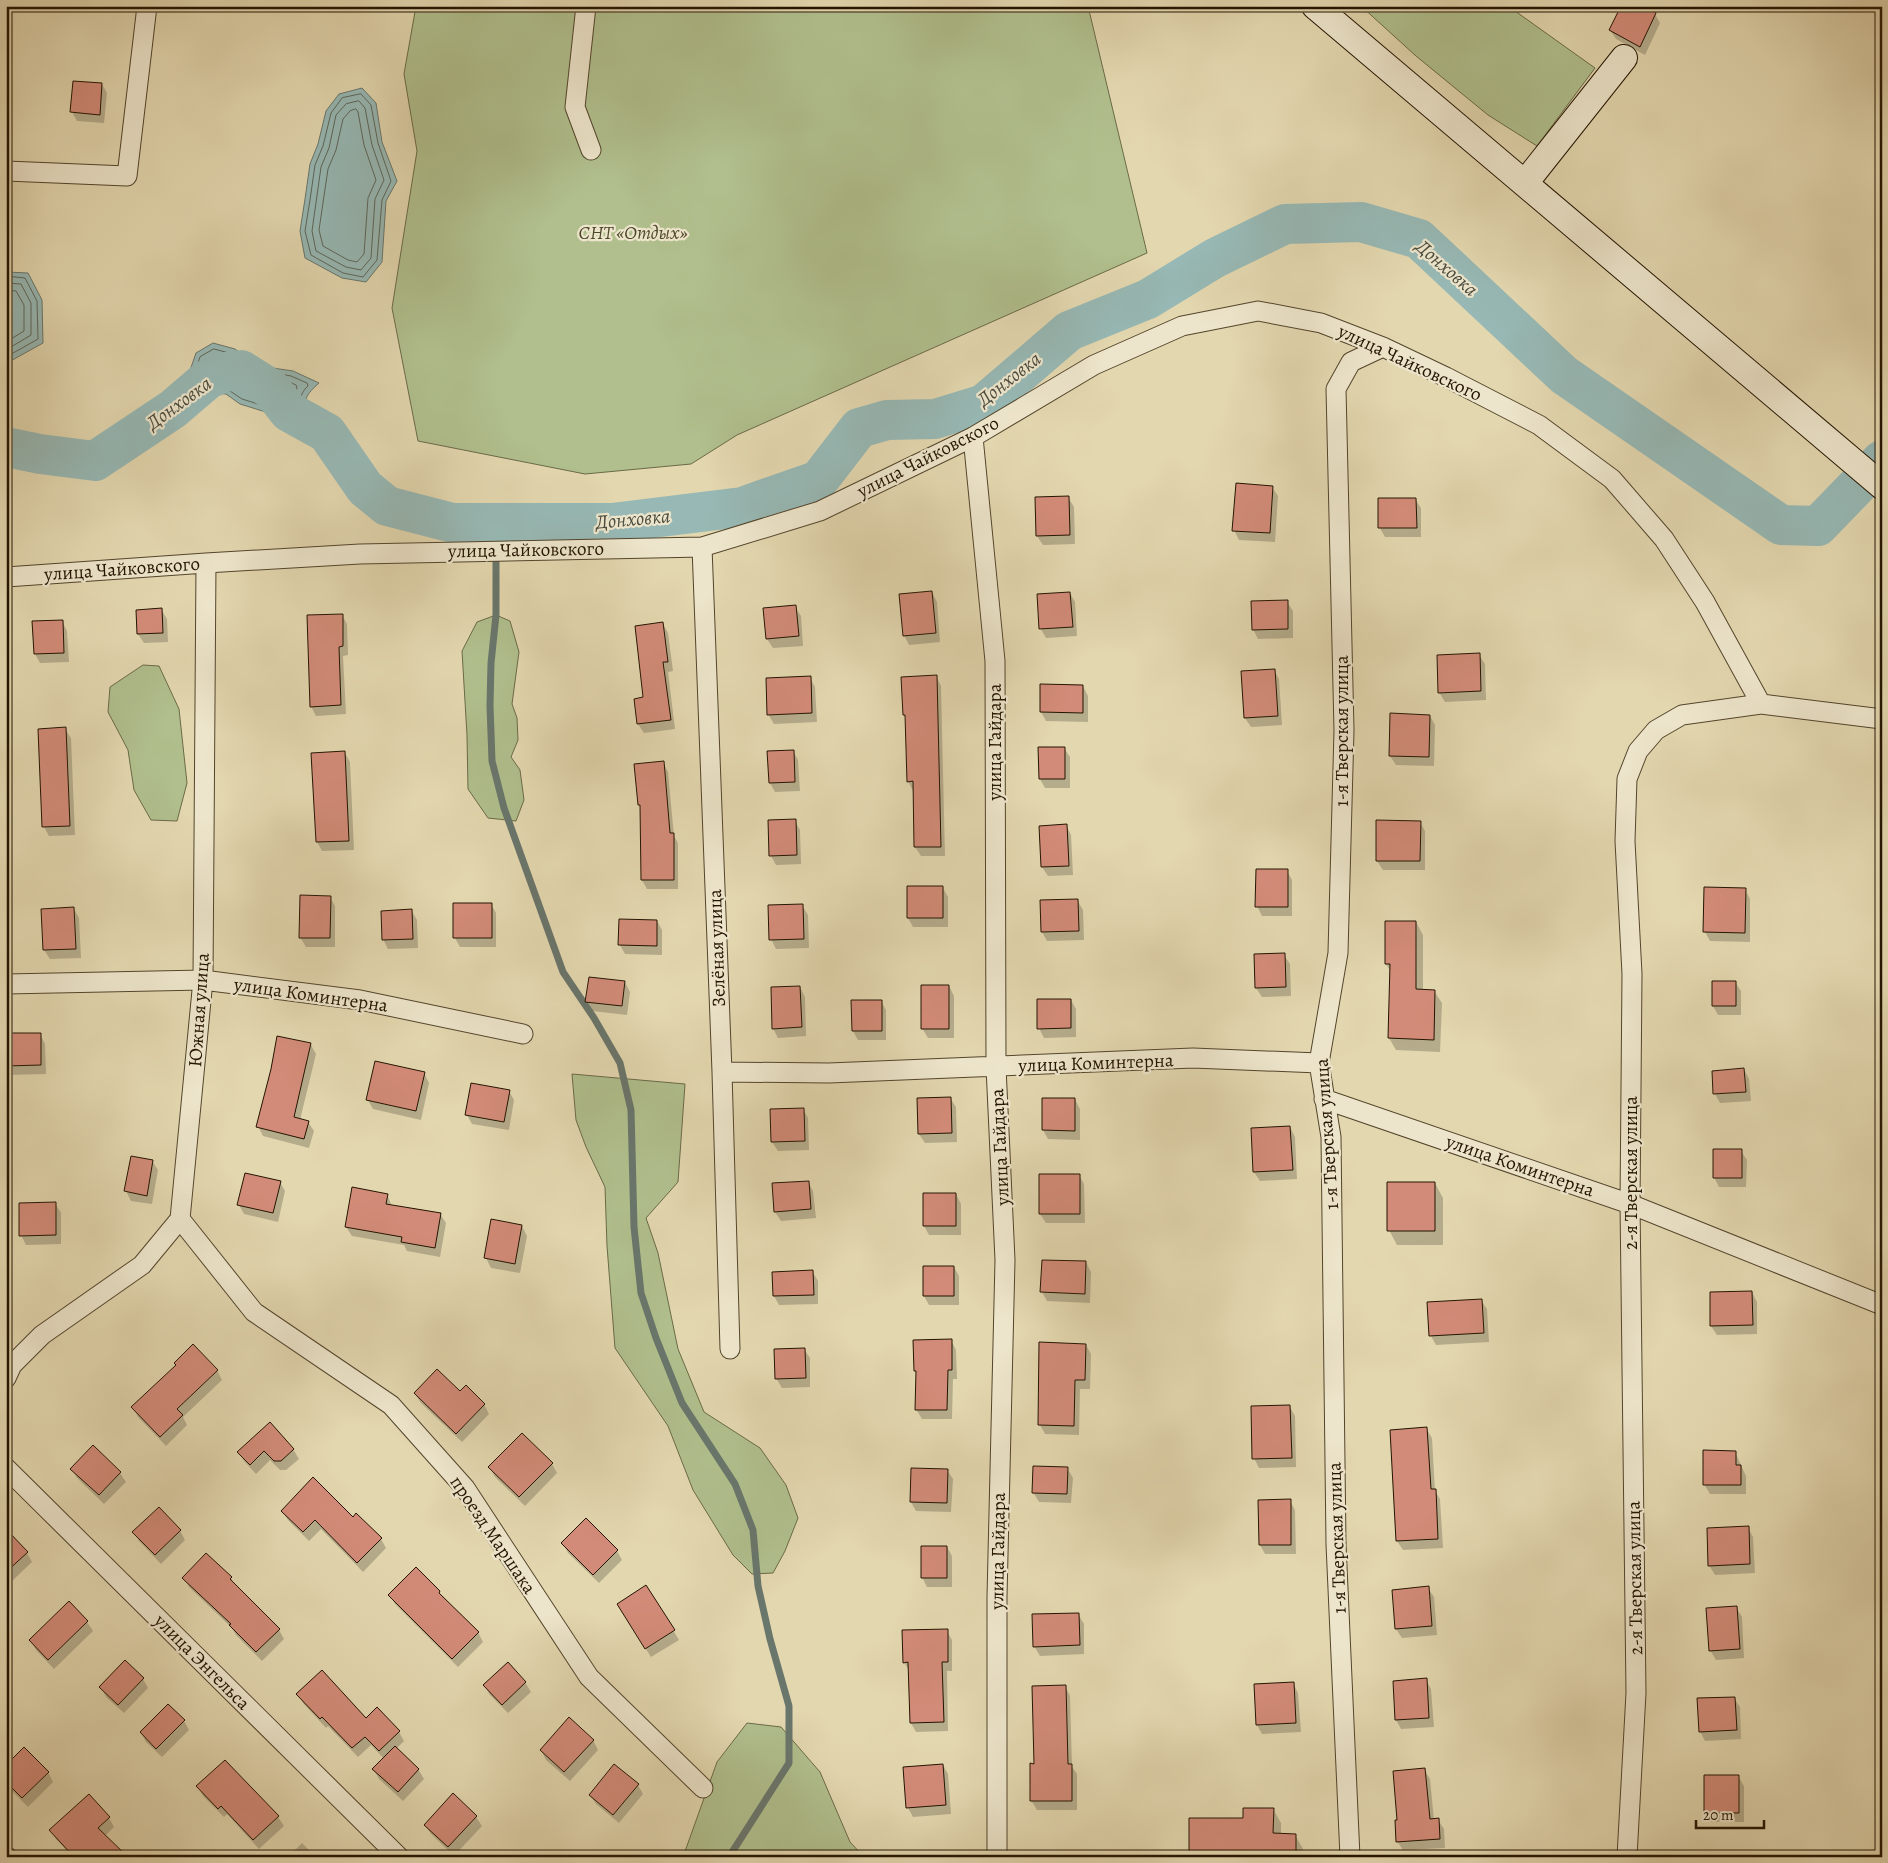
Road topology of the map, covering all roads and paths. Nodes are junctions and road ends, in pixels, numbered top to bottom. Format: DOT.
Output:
graph roads {
  1 [pos="147,6"];
  2 [pos="586,6"];
  3 [pos="1315,6"];
  4 [pos="1624,58"];
  5 [pos="591,150"];
  6 [pos="6,171"];
  7 [pos="1525,183"];
  8 [pos="1383,347"];
  9 [pos="973,437"];
  10 [pos="1882,486"];
  11 [pos="702,547"];
  12 [pos="206,563"];
  13 [pos="6,577"];
  14 [pos="1761,704"];
  15 [pos="1882,719"];
  16 [pos="203,980"];
  17 [pos="6,984"];
  18 [pos="524,1034"];
  19 [pos="1319,1063"];
  20 [pos="996,1067"];
  21 [pos="722,1072"];
  22 [pos="1324,1099"];
  23 [pos="1630,1204"];
  24 [pos="180,1218"];
  25 [pos="1882,1305"];
  26 [pos="730,1349"];
  27 [pos="6,1378"];
  28 [pos="6,1468"];
  29 [pos="703,1788"];
  30 [pos="399,1857"];
  31 [pos="997,1857"];
  32 [pos="1350,1857"];
  33 [pos="1627,1857"];
  1 -- 6 [label="street"];
  2 -- 5 [label="street"];
  3 -- 7 [label="street"];
  4 -- 7 [label="street"];
  7 -- 10 [label="street"];
  8 -- 9 [label="street, улица Чайковского"];
  8 -- 14 [label="street, улица Чайковского"];
  8 -- 19 [label="street, 1-я Тверская улица"];
  9 -- 11 [label="street, улица Чайковского"];
  9 -- 20 [label="street, улица Гайдара"];
  11 -- 12 [label="street, улица Чайковского"];
  11 -- 21 [label="street, Зелёная улица"];
  12 -- 13 [label="street, улица Чайковского"];
  12 -- 16 [label="street, Южная улица"];
  14 -- 15 [label="street, 2-я Тверская улица"];
  14 -- 23 [label="street, 2-я Тверская улица"];
  16 -- 17 [label="street, улица Коминтерна"];
  16 -- 18 [label="street, улица Коминтерна"];
  16 -- 24 [label="street, Южная улица"];
  19 -- 20 [label="street, улица Коминтерна"];
  19 -- 22 [label="street, 1-я Тверская улица"];
  20 -- 21 [label="street, улица Коминтерна"];
  20 -- 31 [label="street, улица Гайдара"];
  21 -- 26 [label="street, Зелёная улица"];
  22 -- 23 [label="street, улица Коминтерна"];
  22 -- 32 [label="street, 1-я Тверская улица"];
  23 -- 25 [label="street, улица Коминтерна"];
  23 -- 33 [label="street, 2-я Тверская улица"];
  24 -- 27 [label="street"];
  24 -- 29 [label="street, проезд Маршака"];
  28 -- 30 [label="street, улица Энгельса"];
}
